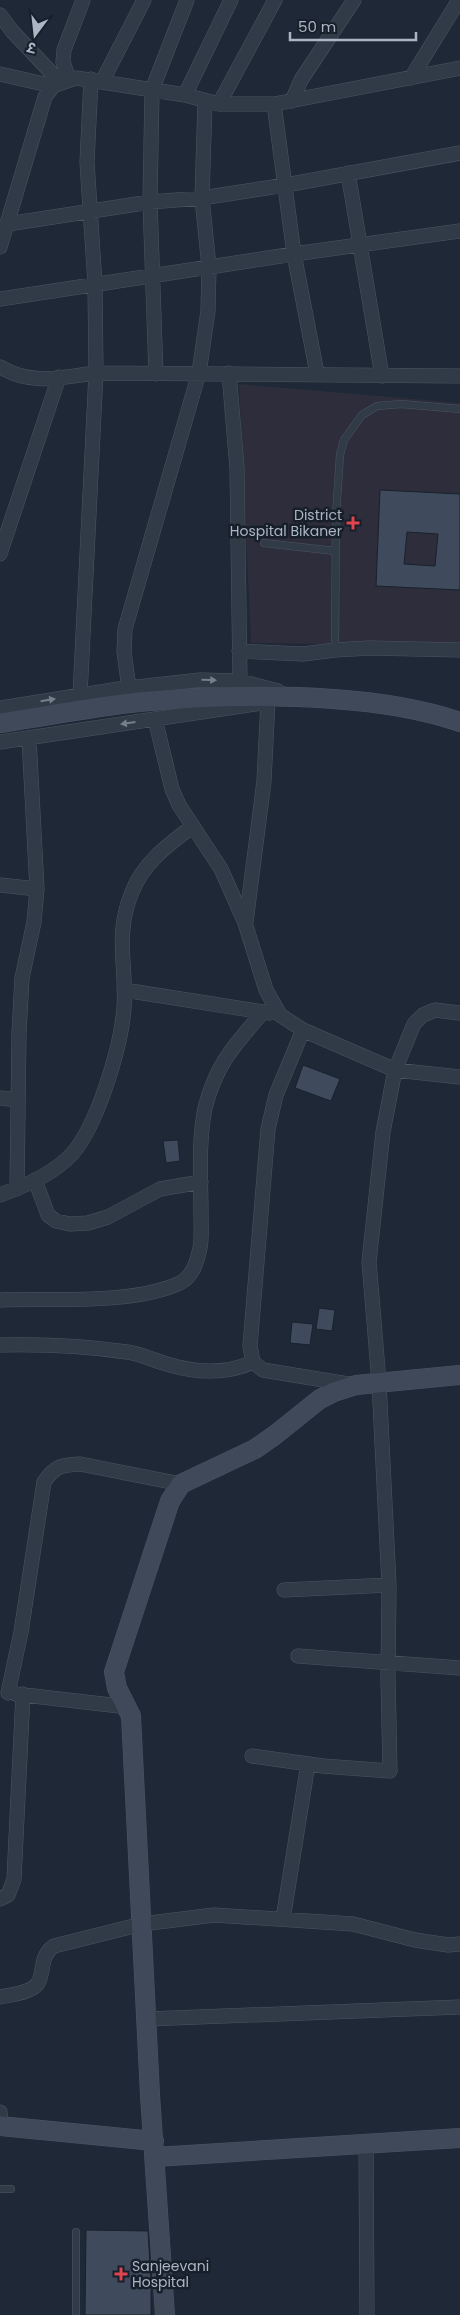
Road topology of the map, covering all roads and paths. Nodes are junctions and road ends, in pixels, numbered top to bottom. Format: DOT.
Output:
graph roads {
  1 [pos="84,0"];
  2 [pos="144,0"];
  3 [pos="187,0"];
  4 [pos="231,0"];
  5 [pos="276,0"];
  6 [pos="354,0"];
  7 [pos="459,0"];
  8 [pos="0,15"];
  9 [pos="460,68"];
  10 [pos="0,74"];
  11 [pos="411,78"];
  12 [pos="97,80"];
  13 [pos="61,83"];
  14 [pos="152,90"];
  15 [pos="185,95"];
  16 [pos="292,101"];
  17 [pos="212,103"];
  18 [pos="274,104"];
  19 [pos="460,154"];
  20 [pos="348,173"];
  21 [pos="286,186"];
  22 [pos="202,198"];
  23 [pos="150,202"];
  24 [pos="90,210"];
  25 [pos="8,224"];
  26 [pos="460,231"];
  27 [pos="361,244"];
  28 [pos="0,247"];
  29 [pos="294,254"];
  30 [pos="209,267"];
  31 [pos="153,275"];
  32 [pos="95,284"];
  33 [pos="0,300"];
  34 [pos="0,367"];
  35 [pos="96,373"];
  36 [pos="230,373"];
  37 [pos="317,373"];
  38 [pos="156,374"];
  39 [pos="199,374"];
  40 [pos="382,376"];
  41 [pos="460,376"];
  42 [pos="59,377"];
  43 [pos="460,409"];
  44 [pos="264,543"];
  45 [pos="335,552"];
  46 [pos="0,554"];
  47 [pos="335,650"];
  48 [pos="460,650"];
  49 [pos="239,651"];
  50 [pos="240,681"];
  51 [pos="80,695"];
  52 [pos="133,695"];
  53 [pos="298,696"];
  54 [pos="268,701"];
  55 [pos="0,708"];
  56 [pos="155,719"];
  57 [pos="460,722"];
  58 [pos="0,723"];
  59 [pos="30,738"];
  60 [pos="0,742"];
  61 [pos="193,826"];
  62 [pos="0,885"];
  63 [pos="37,889"];
  64 [pos="245,923"];
  65 [pos="124,990"];
  66 [pos="263,1012"];
  67 [pos="460,1013"];
  68 [pos="280,1015"];
  69 [pos="303,1030"];
  70 [pos="395,1070"];
  71 [pos="460,1077"];
  72 [pos="0,1098"];
  73 [pos="18,1100"];
  74 [pos="35,1180"];
  75 [pos="201,1182"];
  76 [pos="18,1188"];
  77 [pos="0,1196"];
  78 [pos="0,1300"];
  79 [pos="0,1345"];
  80 [pos="253,1362"];
  81 [pos="460,1375"];
  82 [pos="379,1382"];
  83 [pos="356,1385"];
  84 [pos="180,1484"];
  85 [pos="389,1585"];
  86 [pos="284,1590"];
  87 [pos="298,1656"];
  88 [pos="388,1662"];
  89 [pos="460,1668"];
  90 [pos="4,1692"];
  91 [pos="24,1694"];
  92 [pos="128,1707"];
  93 [pos="252,1756"];
  94 [pos="308,1764"];
  95 [pos="0,1899"];
  96 [pos="284,1919"];
  97 [pos="142,1924"];
  98 [pos="460,1944"];
  99 [pos="0,1997"];
  100 [pos="460,2007"];
  101 [pos="147,2019"];
  102 [pos="0,2121"];
  103 [pos="460,2138"];
  104 [pos="366,2144"];
  105 [pos="155,2149"];
  106 [pos="0,2189"];
  107 [pos="11,2189"];
  108 [pos="76,2232"];
  109 [pos="76,2315"];
  110 [pos="165,2315"];
  111 [pos="368,2315"];
  112 [pos="376,2315"];
  1 -- 13 [label="street"];
  2 -- 12 [label="street"];
  3 -- 14 [label="street"];
  4 -- 15 [label="street"];
  5 -- 17 [label="street"];
  6 -- 16 [label="street"];
  7 -- 11 [label="street"];
  8 -- 13 [label="street"];
  9 -- 11 [label="street"];
  10 -- 13 [label="street"];
  11 -- 16 [label="street"];
  12 -- 13 [label="street"];
  12 -- 14 [label="street"];
  12 -- 24 [label="street"];
  13 -- 25 [label="street"];
  14 -- 15 [label="street"];
  14 -- 23 [label="street"];
  15 -- 17 [label="street"];
  16 -- 18 [label="street"];
  17 -- 18 [label="street"];
  17 -- 22 [label="street"];
  18 -- 21 [label="street"];
  19 -- 20 [label="street"];
  20 -- 21 [label="street"];
  20 -- 27 [label="street"];
  21 -- 22 [label="street"];
  21 -- 29 [label="street"];
  22 -- 23 [label="street"];
  22 -- 30 [label="street"];
  23 -- 24 [label="street"];
  23 -- 31 [label="street"];
  24 -- 25 [label="street"];
  24 -- 32 [label="street"];
  25 -- 28 [label="street"];
  26 -- 27 [label="street"];
  27 -- 29 [label="street"];
  27 -- 40 [label="street"];
  29 -- 30 [label="street"];
  29 -- 37 [label="street"];
  30 -- 31 [label="street"];
  30 -- 39 [label="street"];
  31 -- 32 [label="street"];
  31 -- 38 [label="street"];
  32 -- 33 [label="street"];
  32 -- 35 [label="street"];
  34 -- 42 [label="street"];
  35 -- 38 [label="street"];
  35 -- 42 [label="street"];
  35 -- 51 [label="street"];
  36 -- 37 [label="street"];
  36 -- 39 [label="street"];
  36 -- 49 [label="street"];
  37 -- 40 [label="street"];
  38 -- 39 [label="street"];
  39 -- 52 [label="street"];
  40 -- 41 [label="street"];
  42 -- 46 [label="street"];
  43 -- 45 [label="lane"];
  44 -- 45 [label="lane"];
  45 -- 47 [label="lane"];
  47 -- 48 [label="street"];
  47 -- 49 [label="street"];
  49 -- 50 [label="street"];
  52 -- 50 [label="street, one-way"];
  50 -- 53 [label="street"];
  51 -- 52 [label="street"];
  55 -- 51 [label="street, one-way"];
  52 -- 53 [label="street"];
  52 -- 58 [label="street"];
  53 -- 54 [label="street"];
  53 -- 57 [label="street"];
  54 -- 56 [label="street"];
  54 -- 64 [label="street"];
  56 -- 59 [label="street, one-way"];
  56 -- 61 [label="street"];
  59 -- 60 [label="street"];
  59 -- 63 [label="street"];
  61 -- 64 [label="street"];
  61 -- 65 [label="street"];
  62 -- 63 [label="street"];
  63 -- 73 [label="street"];
  64 -- 68 [label="street"];
  65 -- 66 [label="street"];
  65 -- 74 [label="street"];
  66 -- 68 [label="street"];
  66 -- 75 [label="street"];
  67 -- 70 [label="street"];
  68 -- 69 [label="street"];
  69 -- 70 [label="street"];
  69 -- 80 [label="street"];
  70 -- 71 [label="street"];
  70 -- 82 [label="street"];
  72 -- 73 [label="street"];
  73 -- 76 [label="street"];
  74 -- 75 [label="street"];
  74 -- 76 [label="street"];
  75 -- 78 [label="street"];
  76 -- 77 [label="street"];
  79 -- 80 [label="street"];
  80 -- 83 [label="street"];
  81 -- 82 [label="street"];
  82 -- 83 [label="street"];
  82 -- 85 [label="street"];
  83 -- 84 [label="street"];
  84 -- 90 [label="street"];
  84 -- 92 [label="street"];
  85 -- 86 [label="street"];
  85 -- 88 [label="street"];
  87 -- 88 [label="street"];
  88 -- 89 [label="street"];
  88 -- 94 [label="street"];
  90 -- 91 [label="street"];
  91 -- 92 [label="street"];
  91 -- 95 [label="street"];
  92 -- 97 [label="street"];
  93 -- 94 [label="street"];
  94 -- 96 [label="street"];
  96 -- 97 [label="street"];
  96 -- 98 [label="street"];
  97 -- 99 [label="street"];
  97 -- 101 [label="street"];
  100 -- 101 [label="street"];
  101 -- 105 [label="street"];
  102 -- 105 [label="street"];
  103 -- 104 [label="street"];
  104 -- 105 [label="street"];
  104 -- 111 [label="street"];
  105 -- 110 [label="street"];
  106 -- 107 [label="lane"];
  108 -- 109 [label="lane"];
  111 -- 112 [label="street"];
}
